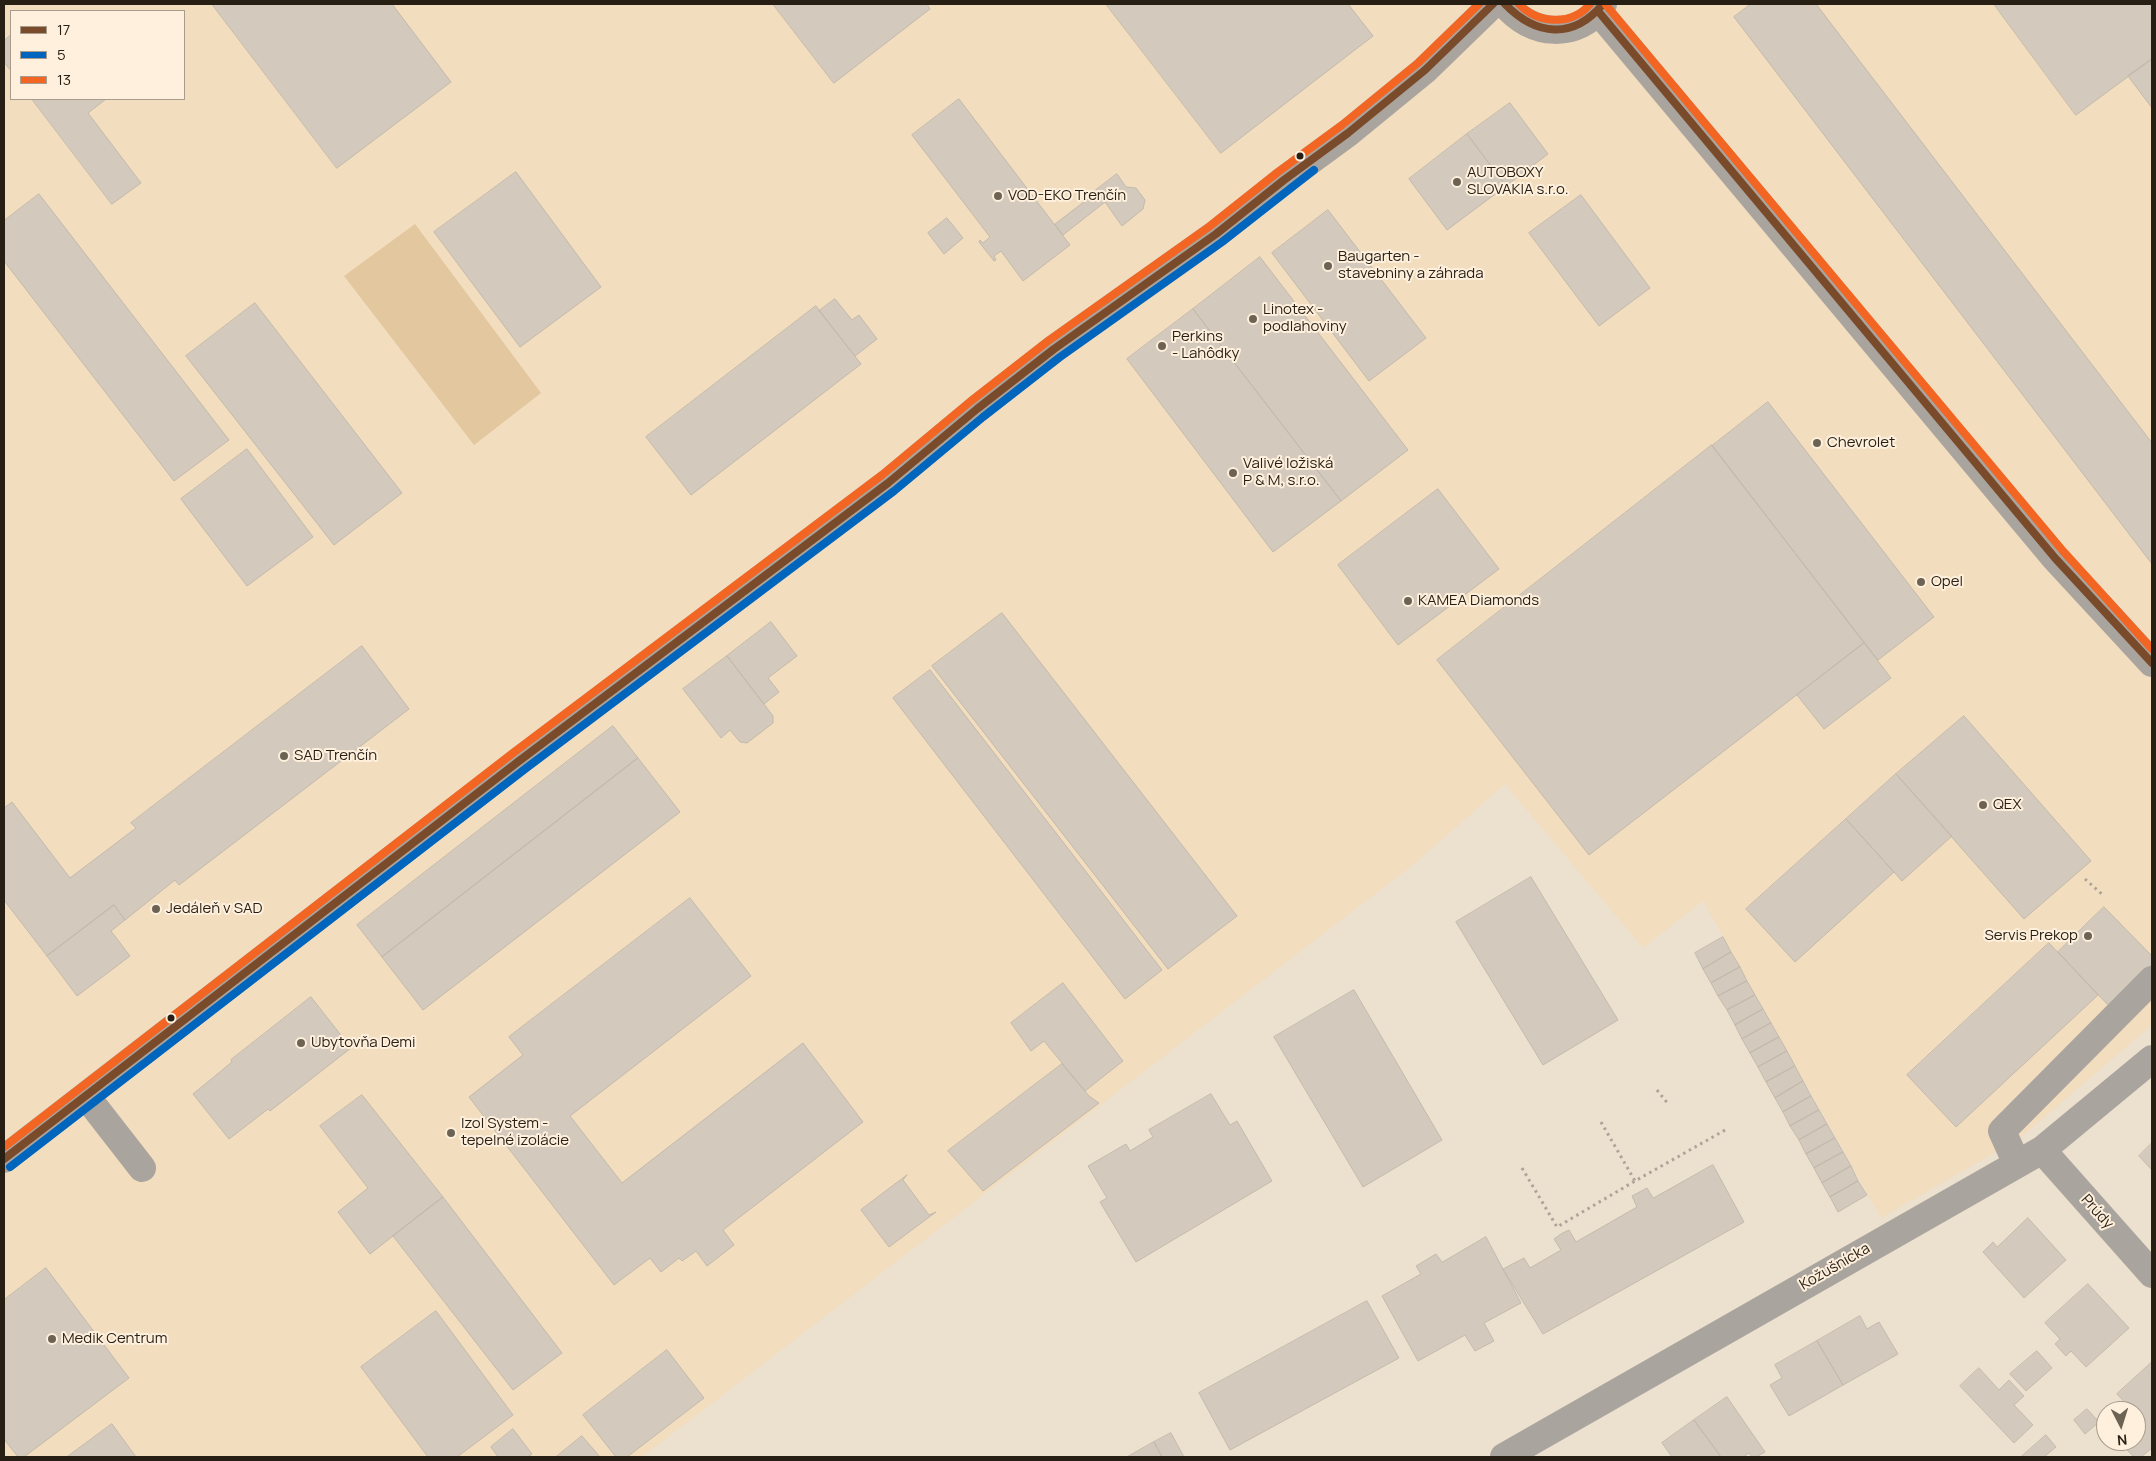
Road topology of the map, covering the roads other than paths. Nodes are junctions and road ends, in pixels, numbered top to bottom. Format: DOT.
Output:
graph roads {
  1 [pos="1493,4"];
  2 [pos="1505,4"];
  3 [pos="1600,8"];
  4 [pos="2152,664"];
  5 [pos="2152,980"];
  6 [pos="2152,1059"];
  7 [pos="86,1096"];
  8 [pos="2042,1150"];
  9 [pos="4,1160"];
  10 [pos="2017,1164"];
  11 [pos="142,1168"];
  12 [pos="2152,1274"];
  13 [pos="1504,1457"];
  1 -- 7 [label="street"];
  2 -- 3 [label="street"];
  3 -- 4 [label="street"];
  5 -- 10 [label="street"];
  6 -- 8 [label="street, Kožušnícka"];
  7 -- 9 [label="street"];
  7 -- 11 [label="street"];
  8 -- 10 [label="street, Kožušnícka"];
  8 -- 12 [label="street, Prúdy"];
  10 -- 13 [label="street, Kožušnícka"];
}
